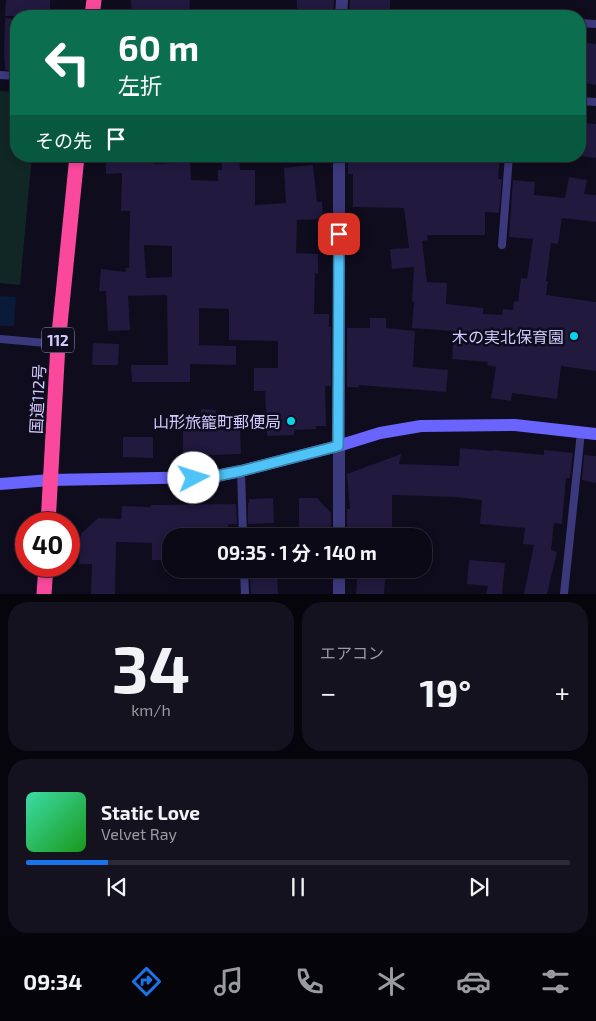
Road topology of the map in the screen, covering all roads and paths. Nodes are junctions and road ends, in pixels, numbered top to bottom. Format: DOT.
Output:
graph roads {
  1 [pos="77,162"];
  2 [pos="339,162"];
  3 [pos="509,162"];
  4 [pos="502,245"];
  5 [pos="0,340"];
  6 [pos="58,344"];
  7 [pos="581,432"];
  8 [pos="596,434"];
  9 [pos="338,446"];
  10 [pos="241,471"];
  11 [pos="50,480"];
  12 [pos="0,484"];
  13 [pos="49,512"];
  14 [pos="243,528"];
  15 [pos="339,528"];
  16 [pos="45,577"];
  17 [pos="244,578"];
  18 [pos="339,578"];
  19 [pos="44,594"];
  20 [pos="245,594"];
  21 [pos="339,594"];
  22 [pos="564,594"];
  1 -- 6 [label="highway, 国道112号 / 112"];
  2 -- 9 [label="street"];
  3 -- 4 [label="lane"];
  5 -- 6 [label="lane"];
  6 -- 11 [label="highway, 国道112号 / 112"];
  7 -- 8 [label="street"];
  7 -- 9 [label="street"];
  7 -- 22 [label="lane"];
  9 -- 10 [label="street"];
  9 -- 15 [label="street"];
  10 -- 11 [label="street"];
  10 -- 14 [label="lane"];
  11 -- 12 [label="street"];
  11 -- 13 [label="highway, 国道112号 / 112"];
  16 -- 19 [label="highway"];
  17 -- 20 [label="lane"];
  18 -- 21 [label="street"];
}
